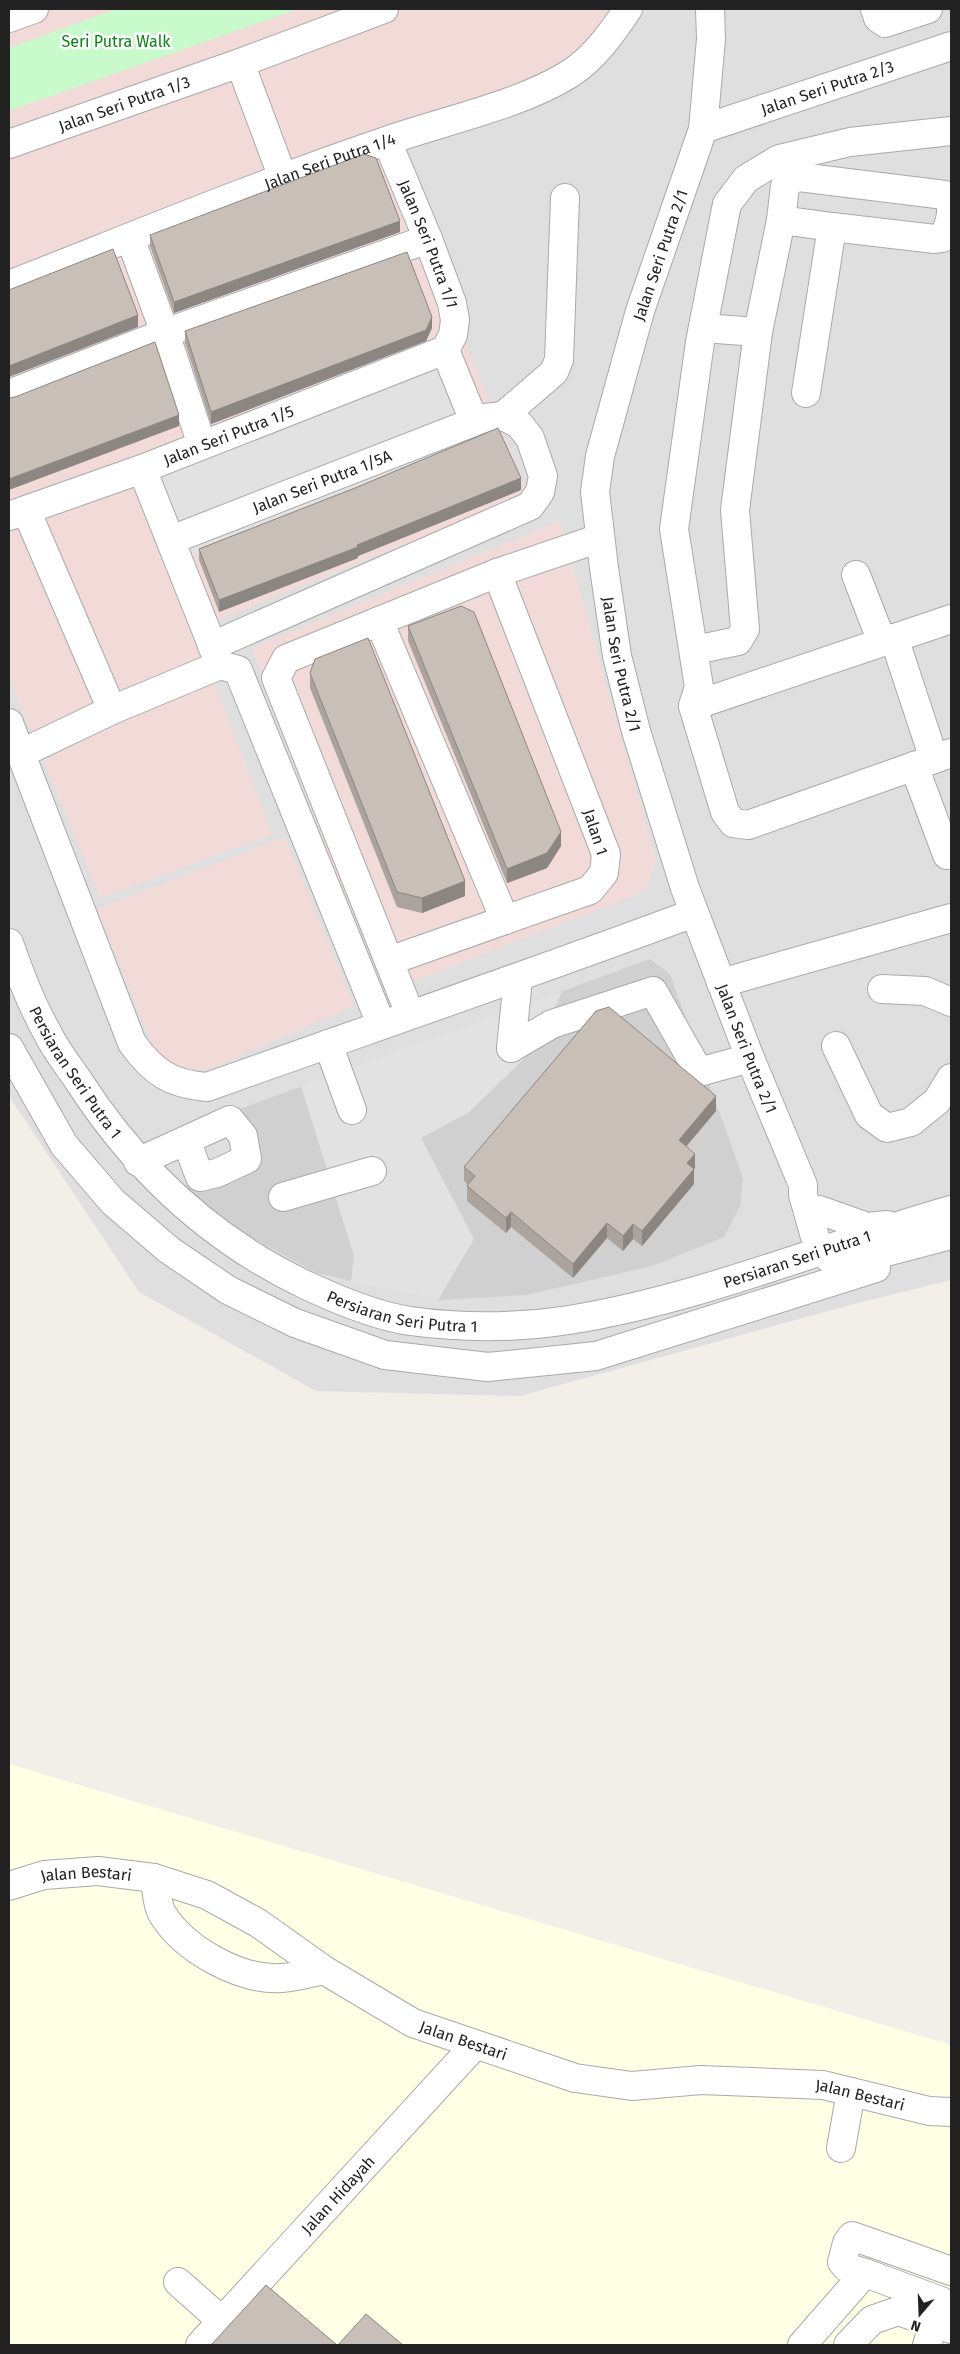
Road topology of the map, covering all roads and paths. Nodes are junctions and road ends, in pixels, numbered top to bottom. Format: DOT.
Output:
graph roads {
  1 [pos="34,9"];
  2 [pos="384,9"];
  3 [pos="628,9"];
  4 [pos="710,9"];
  5 [pos="875,9"];
  6 [pos="928,9"];
  7 [pos="9,18"];
  8 [pos="951,46"];
  9 [pos="240,63"];
  10 [pos="703,129"];
  11 [pos="951,131"];
  12 [pos="387,140"];
  13 [pos="9,144"];
  14 [pos="283,178"];
  15 [pos="565,198"];
  16 [pos="780,220"];
  17 [pos="832,227"];
  18 [pos="130,238"];
  19 [pos="428,239"];
  20 [pos="10,284"];
  21 [pos="703,328"];
  22 [pos="758,332"];
  23 [pos="165,333"];
  24 [pos="445,350"];
  25 [pos="806,393"];
  26 [pos="9,394"];
  27 [pos="503,416"];
  28 [pos="474,421"];
  29 [pos="202,445"];
  30 [pos="142,469"];
  31 [pos="17,513"];
  32 [pos="600,538"];
  33 [pos="171,540"];
  34 [pos="497,573"];
  35 [pos="856,576"];
  36 [pos="951,619"];
  37 [pos="379,621"];
  38 [pos="888,640"];
  39 [pos="694,650"];
  40 [pos="216,655"];
  41 [pos="693,706"];
  42 [pos="112,710"];
  43 [pos="9,723"];
  44 [pos="22,753"];
  45 [pos="933,759"];
  46 [pos="948,855"];
  47 [pos="694,913"];
  48 [pos="951,918"];
  49 [pos="505,920"];
  50 [pos="9,943"];
  51 [pos="389,962"];
  52 [pos="518,979"];
  53 [pos="721,983"];
  54 [pos="882,989"];
  55 [pos="18,997"];
  56 [pos="951,1002"];
  57 [pos="410,1014"];
  58 [pos="381,1024"];
  59 [pos="48,1034"];
  60 [pos="328,1044"];
  61 [pos="836,1046"];
  62 [pos="9,1048"];
  63 [pos="750,1058"];
  64 [pos="951,1078"];
  65 [pos="9,1083"];
  66 [pos="41,1105"];
  67 [pos="352,1110"];
  68 [pos="186,1140"];
  69 [pos="138,1162"];
  70 [pos="372,1171"];
  71 [pos="283,1196"];
  72 [pos="951,1210"];
  73 [pos="813,1212"];
  74 [pos="905,1223"];
  75 [pos="951,1235"];
  76 [pos="951,1245"];
  77 [pos="828,1252"];
  78 [pos="747,1276"];
  79 [pos="727,1314"];
  80 [pos="154,1878"];
  81 [pos="9,1886"];
  82 [pos="324,1970"];
  83 [pos="474,2045"];
  84 [pos="851,2092"];
  85 [pos="951,2112"];
  86 [pos="841,2148"];
  87 [pos="951,2270"];
  88 [pos="865,2273"];
  89 [pos="178,2282"];
  90 [pos="222,2321"];
  91 [pos="935,2331"];
  92 [pos="200,2345"];
  93 [pos="802,2345"];
  94 [pos="848,2345"];
  1 -- 7 [label="street"];
  2 -- 9 [label="street, Jalan Seri Putra 1/3"];
  3 -- 12 [label="street, Jalan Seri Putra 1/4"];
  4 -- 10 [label="street, Jalan Seri Putra 2/1"];
  5 -- 6 [label="street"];
  8 -- 10 [label="street, Jalan Seri Putra 2/3"];
  9 -- 13 [label="street, Jalan Seri Putra 1/3"];
  9 -- 14 [label="street"];
  10 -- 32 [label="street, Jalan Seri Putra 2/1"];
  11 -- 21 [label="street"];
  12 -- 14 [label="street, Jalan Seri Putra 1/4"];
  12 -- 19 [label="street, Jalan Seri Putra 1/1"];
  14 -- 18 [label="street, Jalan Seri Putra 1/4"];
  15 -- 27 [label="street"];
  16 -- 17 [label="street"];
  16 -- 17 [label="street"];
  16 -- 22 [label="street"];
  17 -- 25 [label="street"];
  18 -- 20 [label="street, Jalan Seri Putra 1/4"];
  18 -- 23 [label="street"];
  19 -- 23 [label="street"];
  19 -- 24 [label="street, Jalan Seri Putra 1/1"];
  21 -- 22 [label="street"];
  21 -- 39 [label="street"];
  22 -- 39 [label="street"];
  23 -- 26 [label="street"];
  23 -- 29 [label="street"];
  24 -- 28 [label="street"];
  24 -- 29 [label="street, Jalan Seri Putra 1/5"];
  27 -- 28 [label="street, Jalan Seri Putra 1/5A"];
  27 -- 40 [label="street"];
  28 -- 33 [label="street, Jalan Seri Putra 1/5A"];
  29 -- 30 [label="street, Jalan Seri Putra 1/5"];
  30 -- 31 [label="street, Jalan Seri Putra 1/5"];
  30 -- 33 [label="street"];
  31 -- 42 [label="street"];
  32 -- 34 [label="street"];
  32 -- 47 [label="street, Jalan Seri Putra 2/1"];
  33 -- 40 [label="street"];
  34 -- 37 [label="street"];
  34 -- 49 [label="street, Jalan 1"];
  35 -- 38 [label="street"];
  36 -- 38 [label="street"];
  37 -- 49 [label="street"];
  37 -- 51 [label="street"];
  38 -- 41 [label="street"];
  38 -- 45 [label="street"];
  39 -- 41 [label="street"];
  40 -- 42 [label="street"];
  40 -- 58 [label="street"];
  41 -- 45 [label="street"];
  42 -- 44 [label="street"];
  43 -- 44 [label="street"];
  44 -- 60 [label="street"];
  45 -- 46 [label="street"];
  47 -- 52 [label="street"];
  47 -- 53 [label="street, Jalan Seri Putra 2/1"];
  48 -- 53 [label="street"];
  49 -- 51 [label="street, Jalan 1"];
  50 -- 55 [label="street, Persiaran Seri Putra 1"];
  51 -- 57 [label="street"];
  52 -- 57 [label="street"];
  52 -- 63 [label="street"];
  53 -- 63 [label="street, Jalan Seri Putra 2/1"];
  54 -- 56 [label="street"];
  55 -- 59 [label="street, Persiaran Seri Putra 1"];
  57 -- 58 [label="street"];
  58 -- 60 [label="street"];
  59 -- 62 [label="street"];
  59 -- 69 [label="street, Persiaran Seri Putra 1"];
  60 -- 67 [label="street"];
  61 -- 64 [label="street"];
  62 -- 66 [label="street, Persiaran Seri Putra 1"];
  63 -- 73 [label="street, Jalan Seri Putra 2/1"];
  65 -- 66 [label="street"];
  66 -- 79 [label="street, Persiaran Seri Putra 1"];
  68 -- 69 [label="street"];
  69 -- 78 [label="street, Persiaran Seri Putra 1"];
  70 -- 71 [label="street"];
  72 -- 74 [label="street, Persiaran Seri Putra 1"];
  73 -- 74 [label="street"];
  73 -- 77 [label="street, Jalan Seri Putra 2/1"];
  73 -- 78 [label="street"];
  74 -- 77 [label="street, Persiaran Seri Putra 1"];
  75 -- 77 [label="street"];
  76 -- 79 [label="street, Persiaran Seri Putra 1"];
  77 -- 78 [label="street, Persiaran Seri Putra 1"];
  77 -- 79 [label="street"];
  80 -- 81 [label="street, Jalan Bestari"];
  80 -- 82 [label="street, Jalan Bestari"];
  80 -- 82 [label="street"];
  82 -- 83 [label="street, Jalan Bestari"];
  83 -- 84 [label="street, Jalan Bestari"];
  83 -- 90 [label="street, Jalan Hidayah"];
  84 -- 85 [label="street, Jalan Bestari"];
  84 -- 86 [label="street"];
  87 -- 88 [label="street"];
  87 -- 91 [label="street"];
  88 -- 91 [label="street"];
  88 -- 93 [label="street"];
  89 -- 90 [label="street"];
  90 -- 92 [label="street, Jalan Hidayah"];
  91 -- 94 [label="street"];
}
